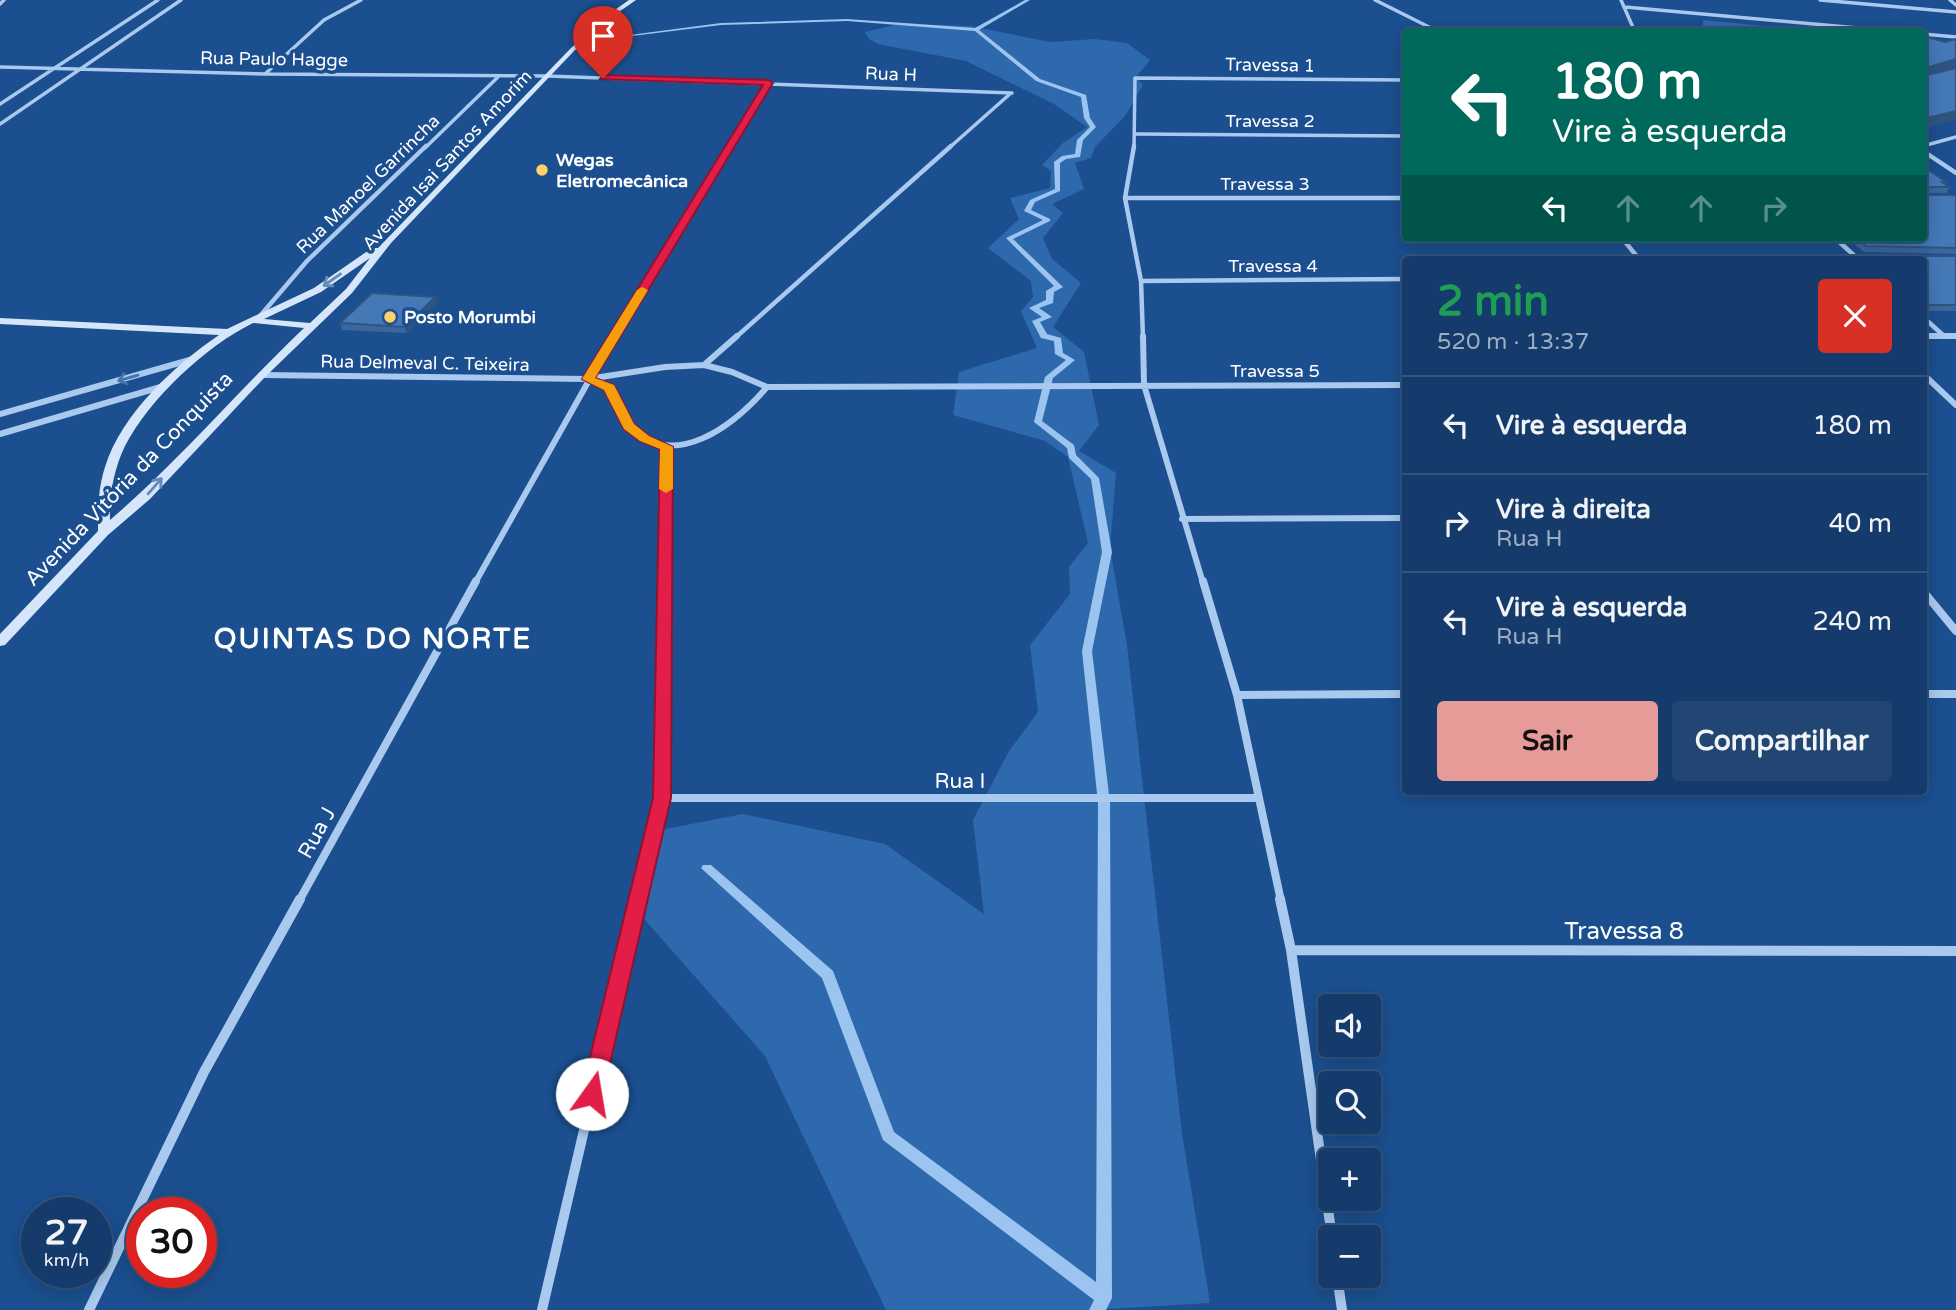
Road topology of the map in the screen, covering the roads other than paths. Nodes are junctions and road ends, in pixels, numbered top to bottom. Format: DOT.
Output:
graph roads {
  1 [pos="158,0"];
  2 [pos="181,0"];
  3 [pos="361,0"];
  4 [pos="633,0"];
  5 [pos="1375,0"];
  6 [pos="1621,0"];
  7 [pos="1820,0"];
  8 [pos="1950,0"];
  9 [pos="1846,1"];
  10 [pos="1956,5"];
  11 [pos="1625,7"];
  12 [pos="1956,12"];
  13 [pos="1430,28"];
  14 [pos="1633,28"];
  15 [pos="1858,28"];
  16 [pos="1927,34"];
  17 [pos="1956,37"];
  18 [pos="0,68"];
  19 [pos="53,69"];
  20 [pos="81,69"];
  21 [pos="265,74"];
  22 [pos="499,76"];
  23 [pos="547,76"];
  24 [pos="1402,80"];
  25 [pos="769,83"];
  26 [pos="0,104"];
  27 [pos="0,124"];
  28 [pos="1136,134"];
  29 [pos="1402,135"];
  30 [pos="1956,137"];
  31 [pos="1927,145"];
  32 [pos="1927,154"];
  33 [pos="1956,173"];
  34 [pos="1125,198"];
  35 [pos="1402,198"];
  36 [pos="388,241"];
  37 [pos="1625,242"];
  38 [pos="1839,242"];
  39 [pos="1637,256"];
  40 [pos="1855,256"];
  41 [pos="1402,279"];
  42 [pos="1141,281"];
  43 [pos="260,316"];
  44 [pos="0,321"];
  45 [pos="249,321"];
  46 [pos="1927,321"];
  47 [pos="314,326"];
  48 [pos="229,332"];
  49 [pos="1927,336"];
  50 [pos="1944,336"];
  51 [pos="1956,336"];
  52 [pos="290,348"];
  53 [pos="194,359"];
  54 [pos="704,365"];
  55 [pos="261,375"];
  56 [pos="1927,378"];
  57 [pos="588,379"];
  58 [pos="1402,384"];
  59 [pos="166,385"];
  60 [pos="1144,385"];
  61 [pos="767,387"];
  62 [pos="1956,405"];
  63 [pos="0,414"];
  64 [pos="0,434"];
  65 [pos="666,447"];
  66 [pos="1402,518"];
  67 [pos="1182,519"];
  68 [pos="104,532"];
  69 [pos="1927,596"];
  70 [pos="1956,631"];
  71 [pos="0,642"];
  72 [pos="1402,694"];
  73 [pos="1927,694"];
  74 [pos="1956,694"];
  75 [pos="1237,695"];
  76 [pos="662,798"];
  77 [pos="1259,798"];
  78 [pos="1291,950"];
  79 [pos="1956,951"];
  80 [pos="1330,1225"];
  81 [pos="1339,1288"];
  82 [pos="89,1310"];
  83 [pos="542,1310"];
  84 [pos="1342,1310"];
  1 -- 19 [label="street"];
  2 -- 20 [label="street"];
  3 -- 21 [label="street"];
  4 -- 23 [label="main road, Avenida Isai Santos Amorim"];
  5 -- 13 [label="street"];
  6 -- 11 [label="street"];
  7 -- 9 [label="street"];
  8 -- 10 [label="street"];
  9 -- 12 [label="street"];
  11 -- 14 [label="street"];
  11 -- 15 [label="street"];
  16 -- 17 [label="street"];
  18 -- 19 [label="street, Rua Paulo Hagge"];
  19 -- 20 [label="street, Rua Paulo Hagge"];
  19 -- 26 [label="street"];
  20 -- 21 [label="street, Rua Paulo Hagge"];
  20 -- 27 [label="street"];
  21 -- 22 [label="street, Rua Paulo Hagge"];
  22 -- 23 [label="street, Rua Paulo Hagge"];
  22 -- 43 [label="street, Rua Manoel Garrincha"];
  23 -- 25 [label="street, Rua H"];
  23 -- 36 [label="main road, Avenida Isai Santos Amorim"];
  24 -- 28 [label="street, Travessa 1"];
  25 -- 54 [label="street, Rua H"];
  25 -- 57 [label="street"];
  28 -- 29 [label="street, Travessa 2"];
  28 -- 34 [label="street"];
  30 -- 31 [label="street"];
  32 -- 33 [label="street"];
  34 -- 35 [label="street, Travessa 3"];
  34 -- 42 [label="street"];
  36 -- 43 [label="main road, one-way"];
  36 -- 47 [label="main road, Avenida Isai Santos Amorim"];
  37 -- 39 [label="street"];
  38 -- 40 [label="street"];
  41 -- 42 [label="street, Travessa 4"];
  42 -- 60 [label="street"];
  43 -- 45 [label="main road"];
  44 -- 48 [label="main road"];
  45 -- 47 [label="main road"];
  45 -- 48 [label="main road"];
  46 -- 50 [label="street"];
  47 -- 52 [label="main road, Avenida Isai Santos Amorim"];
  48 -- 53 [label="main road"];
  49 -- 50 [label="street"];
  50 -- 51 [label="street"];
  52 -- 55 [label="main road, Avenida Vitória da Conquista"];
  53 -- 59 [label="main road"];
  53 -- 63 [label="street, one-way"];
  54 -- 57 [label="street, Rua Delmeval C. Teixeira"];
  54 -- 61 [label="street"];
  55 -- 57 [label="street, Rua Delmeval C. Teixeira"];
  68 -- 55 [label="main road, Avenida Vitória da Conquista, one-way"];
  56 -- 62 [label="street"];
  57 -- 65 [label="street"];
  57 -- 82 [label="street, Rua J"];
  58 -- 60 [label="street, Travessa 5"];
  59 -- 64 [label="street"];
  59 -- 68 [label="main road"];
  60 -- 61 [label="street, Travessa 5"];
  60 -- 67 [label="street"];
  61 -- 65 [label="street"];
  65 -- 76 [label="street"];
  66 -- 67 [label="street"];
  67 -- 75 [label="street"];
  68 -- 71 [label="main road, Avenida Vitória da Conquista"];
  69 -- 70 [label="street"];
  72 -- 75 [label="street"];
  73 -- 74 [label="street"];
  75 -- 77 [label="street"];
  76 -- 77 [label="street, Rua I"];
  76 -- 83 [label="street"];
  77 -- 78 [label="street"];
  78 -- 79 [label="street, Travessa 8"];
  78 -- 80 [label="street"];
  81 -- 84 [label="street"];
}
